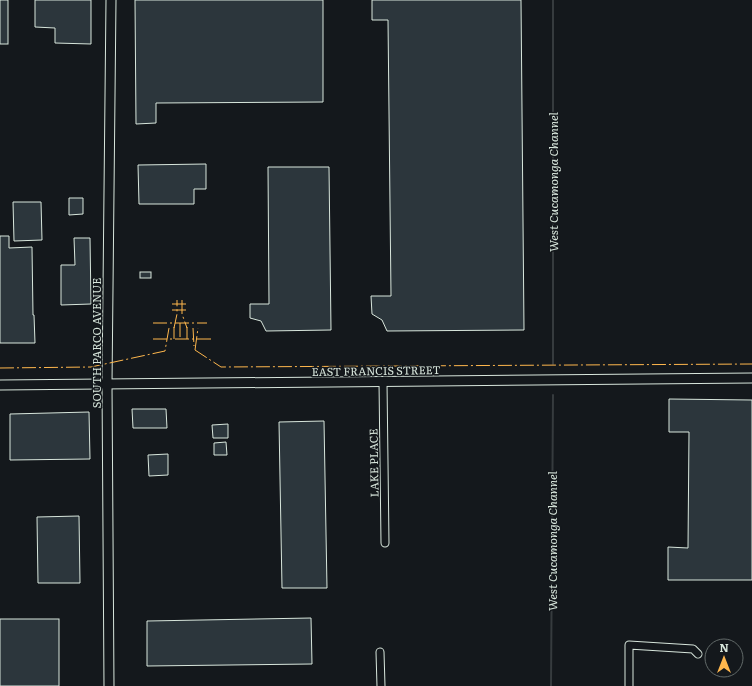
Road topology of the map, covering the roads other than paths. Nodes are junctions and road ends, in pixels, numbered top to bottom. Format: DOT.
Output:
graph roads {
  1 [pos="111,0"];
  2 [pos="752,378"];
  3 [pos="383,382"];
  4 [pos="107,384"];
  5 [pos="0,385"];
  6 [pos="384,543"];
  7 [pos="380,652"];
  8 [pos="698,654"];
  9 [pos="109,686"];
  10 [pos="381,686"];
  11 [pos="629,686"];
  1 -- 4 [label="street, SOUTH PARCO AVENUE"];
  2 -- 3 [label="street, EAST FRANCIS STREET"];
  3 -- 4 [label="street, EAST FRANCIS STREET"];
  3 -- 6 [label="street, LAKE PLACE"];
  4 -- 5 [label="street, EAST FRANCIS STREET"];
  4 -- 9 [label="street, SOUTH PARCO AVENUE"];
  7 -- 10 [label="street"];
  8 -- 11 [label="street"];
}
